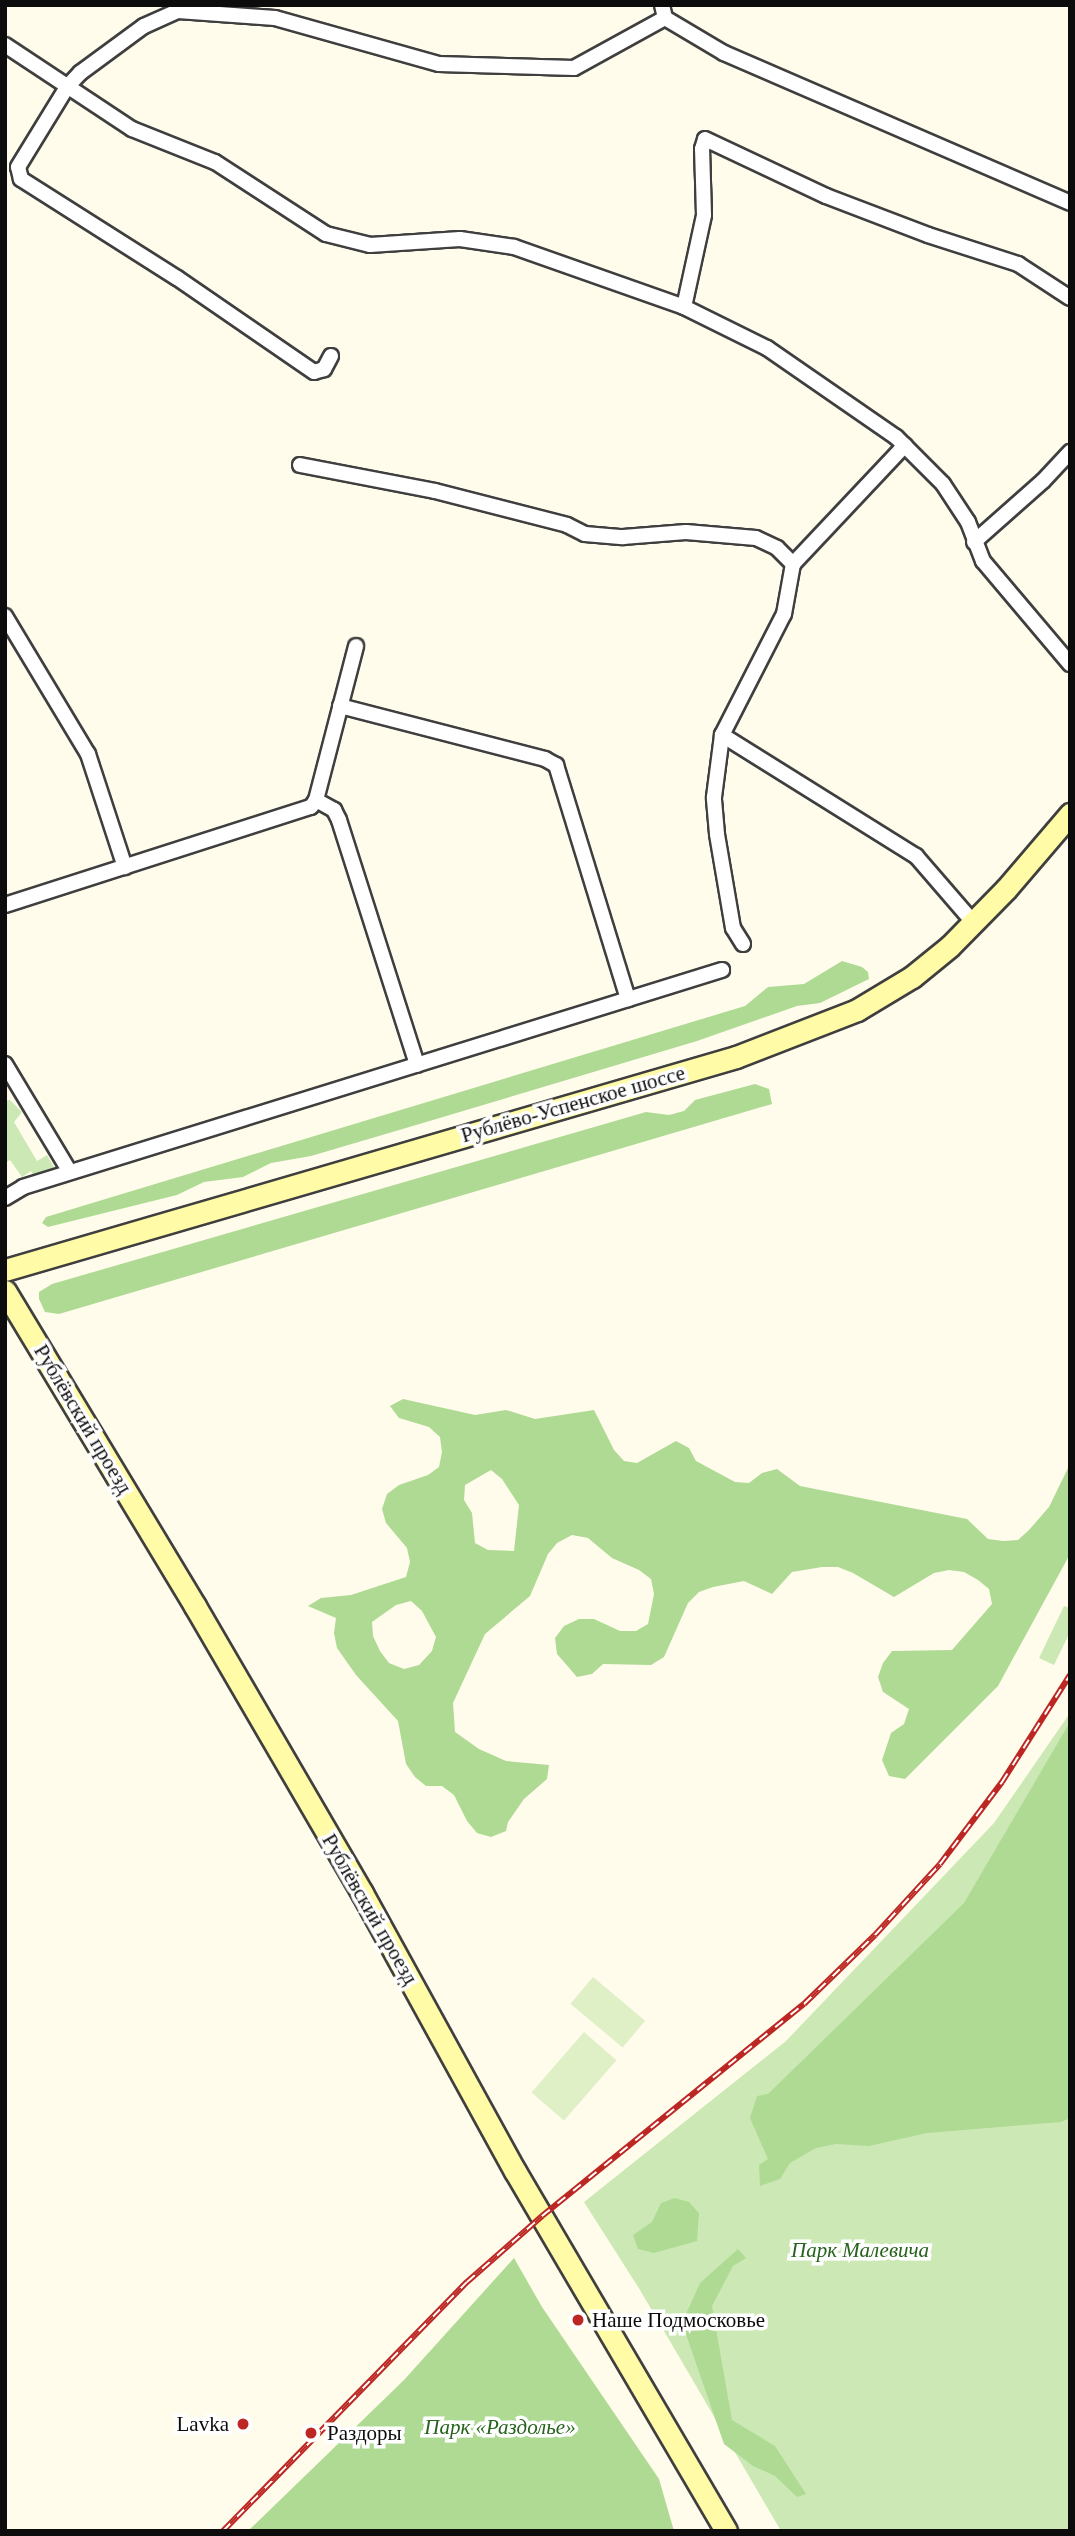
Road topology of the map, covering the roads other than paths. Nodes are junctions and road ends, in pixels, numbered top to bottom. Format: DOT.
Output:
graph roads {
  1 [pos="664,12"];
  2 [pos="5,45"];
  3 [pos="67,87"];
  4 [pos="1070,203"];
  5 [pos="1070,298"];
  6 [pos="684,307"];
  7 [pos="331,356"];
  8 [pos="905,445"];
  9 [pos="1070,452"];
  10 [pos="300,465"];
  11 [pos="974,542"];
  12 [pos="793,564"];
  13 [pos="5,617"];
  14 [pos="356,646"];
  15 [pos="1070,664"];
  16 [pos="340,706"];
  17 [pos="722,735"];
  18 [pos="316,800"];
  19 [pos="1070,814"];
  20 [pos="125,867"];
  21 [pos="5,905"];
  22 [pos="973,922"];
  23 [pos="743,944"];
  24 [pos="722,970"];
  25 [pos="628,999"];
  26 [pos="5,1064"];
  27 [pos="417,1065"];
  28 [pos="70,1172"];
  29 [pos="5,1198"];
  30 [pos="5,1270"];
  31 [pos="5,1291"];
  32 [pos="726,2531"];
  1 -- 3 [label="street"];
  1 -- 4 [label="street"];
  2 -- 3 [label="street"];
  3 -- 6 [label="street"];
  3 -- 7 [label="street"];
  5 -- 6 [label="street"];
  6 -- 8 [label="street"];
  8 -- 11 [label="street"];
  8 -- 12 [label="street"];
  9 -- 11 [label="street"];
  10 -- 12 [label="street"];
  11 -- 15 [label="street"];
  12 -- 17 [label="street"];
  13 -- 20 [label="street"];
  14 -- 16 [label="street"];
  16 -- 18 [label="street"];
  16 -- 25 [label="street"];
  17 -- 22 [label="street"];
  17 -- 23 [label="street"];
  18 -- 20 [label="street"];
  18 -- 27 [label="street"];
  19 -- 22 [label="street, Рублёво-Успенское шоссе"];
  20 -- 21 [label="street"];
  22 -- 30 [label="street, Рублёво-Успенское шоссе"];
  24 -- 25 [label="street"];
  25 -- 27 [label="street"];
  26 -- 28 [label="street"];
  27 -- 28 [label="street"];
  28 -- 29 [label="street"];
  31 -- 32 [label="street, Рублёвский проезд"];
}
